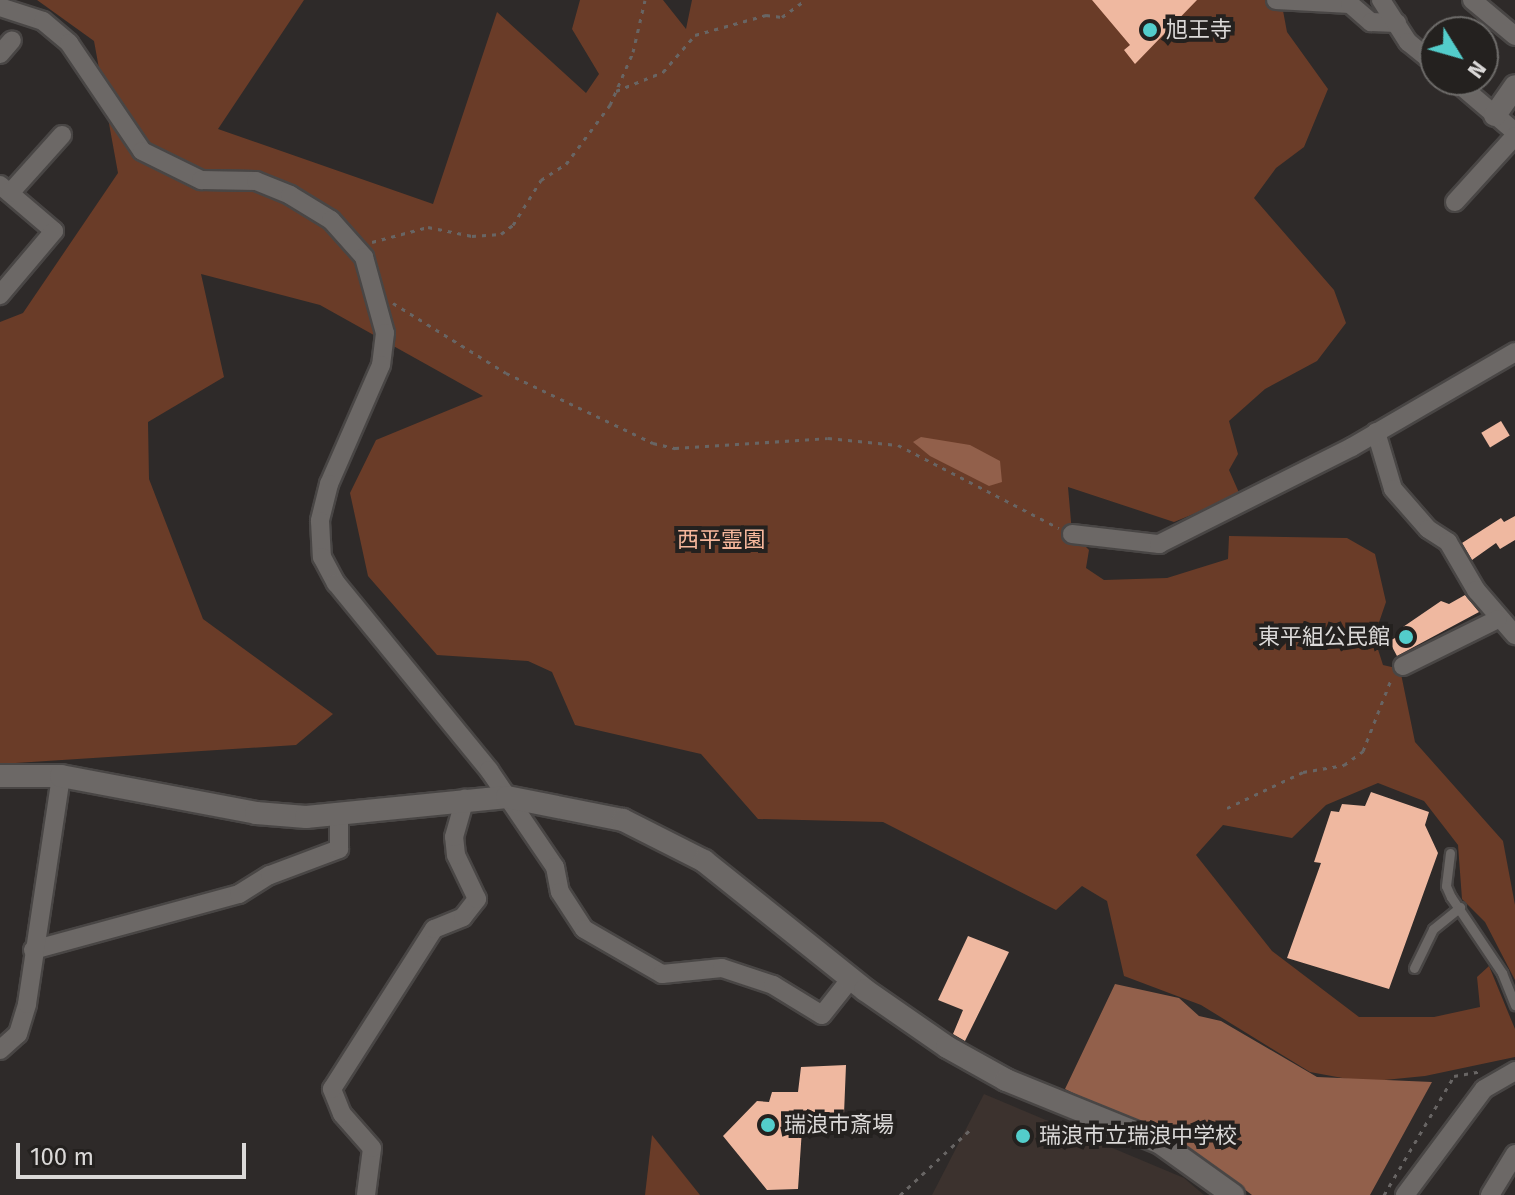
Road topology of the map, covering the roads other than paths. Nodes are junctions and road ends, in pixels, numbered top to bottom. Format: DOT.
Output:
graph roads {
  1 [pos="1276,0"];
  2 [pos="1381,0"];
  3 [pos="1472,0"];
  4 [pos="0,7"];
  5 [pos="1397,23"];
  6 [pos="1515,36"];
  7 [pos="1419,51"];
  8 [pos="1515,86"];
  9 [pos="1473,96"];
  10 [pos="1495,115"];
  11 [pos="1515,134"];
  12 [pos="62,135"];
  13 [pos="5,189"];
  14 [pos="1455,202"];
  15 [pos="0,295"];
  16 [pos="1515,352"];
  17 [pos="1376,432"];
  18 [pos="1072,534"];
  19 [pos="1498,619"];
  20 [pos="1515,635"];
  21 [pos="1403,666"];
  22 [pos="0,776"];
  23 [pos="61,776"];
  24 [pos="507,797"];
  25 [pos="465,799"];
  26 [pos="339,814"];
  27 [pos="1450,853"];
  28 [pos="1460,907"];
  29 [pos="33,950"];
  30 [pos="1414,968"];
  31 [pos="852,977"];
  32 [pos="1515,1006"];
  33 [pos="0,1050"];
  34 [pos="1507,1074"];
  35 [pos="1515,1154"];
  36 [pos="366,1195"];
  37 [pos="1233,1195"];
  38 [pos="1405,1195"];
  39 [pos="1490,1195"];
  1 -- 5 [label="street"];
  2 -- 5 [label="street"];
  3 -- 6 [label="street"];
  4 -- 24 [label="street"];
  5 -- 7 [label="street"];
  8 -- 10 [label="street"];
  9 -- 10 [label="street"];
  10 -- 11 [label="street"];
  11 -- 14 [label="street"];
  12 -- 13 [label="street"];
  13 -- 15 [label="street"];
  16 -- 17 [label="street"];
  17 -- 18 [label="street"];
  17 -- 19 [label="street"];
  19 -- 20 [label="street"];
  19 -- 21 [label="street"];
  22 -- 23 [label="street"];
  23 -- 26 [label="street"];
  23 -- 29 [label="street"];
  24 -- 25 [label="street"];
  24 -- 31 [label="street"];
  24 -- 31 [label="street"];
  25 -- 26 [label="street"];
  25 -- 36 [label="street"];
  26 -- 29 [label="street"];
  27 -- 28 [label="lane"];
  28 -- 30 [label="lane"];
  28 -- 32 [label="lane"];
  29 -- 33 [label="street"];
  31 -- 37 [label="street"];
  34 -- 38 [label="street"];
  35 -- 39 [label="street"];
}
